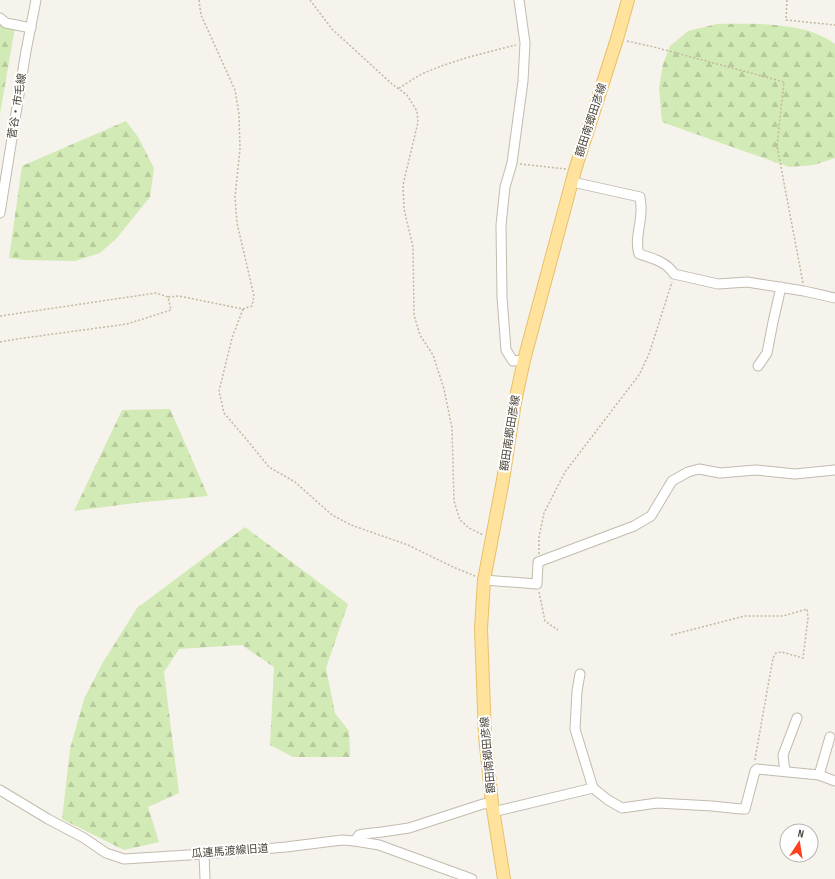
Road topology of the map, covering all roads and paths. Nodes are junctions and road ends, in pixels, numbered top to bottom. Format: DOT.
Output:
graph roads {
  1 [pos="36,0"];
  2 [pos="199,0"];
  3 [pos="310,0"];
  4 [pos="519,0"];
  5 [pos="628,0"];
  6 [pos="787,0"];
  7 [pos="0,18"];
  8 [pos="835,25"];
  9 [pos="31,28"];
  10 [pos="617,40"];
  11 [pos="525,43"];
  12 [pos="399,88"];
  13 [pos="512,163"];
  14 [pos="573,175"];
  15 [pos="0,213"];
  16 [pos="674,274"];
  17 [pos="781,287"];
  18 [pos="804,291"];
  19 [pos="168,297"];
  20 [pos="835,298"];
  21 [pos="243,309"];
  22 [pos="0,316"];
  23 [pos="0,342"];
  24 [pos="524,360"];
  25 [pos="758,366"];
  26 [pos="835,470"];
  27 [pos="492,540"];
  28 [pos="538,562"];
  29 [pos="484,580"];
  30 [pos="537,584"];
  31 [pos="558,630"];
  32 [pos="671,635"];
  33 [pos="580,674"];
  34 [pos="797,718"];
  35 [pos="830,737"];
  36 [pos="757,769"];
  37 [pos="785,771"];
  38 [pos="818,775"];
  39 [pos="835,781"];
  40 [pos="593,788"];
  41 [pos="0,790"];
  42 [pos="492,807"];
  43 [pos="355,840"];
  44 [pos="204,854"];
  45 [pos="205,879"];
  46 [pos="472,879"];
  47 [pos="504,879"];
  1 -- 9 [label="street, 菅谷・市毛線"];
  2 -- 21 [label="path"];
  3 -- 12 [label="path"];
  4 -- 11 [label="street"];
  5 -- 10 [label="main road, 額田南郷田彦線"];
  6 -- 8 [label="path"];
  7 -- 9 [label="street"];
  9 -- 15 [label="street, 菅谷・市毛線"];
  10 -- 14 [label="main road, 額田南郷田彦線"];
  10 -- 18 [label="path"];
  11 -- 12 [label="path"];
  11 -- 13 [label="street"];
  12 -- 27 [label="path"];
  13 -- 14 [label="path"];
  13 -- 24 [label="street"];
  14 -- 16 [label="street"];
  14 -- 24 [label="main road, 額田南郷田彦線"];
  16 -- 17 [label="street"];
  16 -- 28 [label="path"];
  17 -- 18 [label="street"];
  17 -- 25 [label="street"];
  18 -- 20 [label="street"];
  19 -- 21 [label="path"];
  19 -- 22 [label="path"];
  19 -- 23 [label="path"];
  21 -- 29 [label="path"];
  24 -- 27 [label="main road, 額田南郷田彦線"];
  26 -- 28 [label="street"];
  27 -- 29 [label="main road, 額田南郷田彦線"];
  28 -- 30 [label="street"];
  29 -- 30 [label="street"];
  29 -- 42 [label="main road, 額田南郷田彦線"];
  30 -- 31 [label="path"];
  32 -- 36 [label="path"];
  33 -- 40 [label="street"];
  34 -- 37 [label="street"];
  35 -- 38 [label="street"];
  36 -- 37 [label="street"];
  36 -- 40 [label="street"];
  37 -- 38 [label="street"];
  38 -- 39 [label="street"];
  40 -- 42 [label="street"];
  41 -- 44 [label="street, 瓜連馬渡線旧道"];
  42 -- 43 [label="street"];
  42 -- 47 [label="main road, 額田南郷田彦線"];
  43 -- 44 [label="street, 瓜連馬渡線旧道"];
  43 -- 46 [label="street, 瓜連馬渡線旧道"];
  44 -- 45 [label="street"];
}
